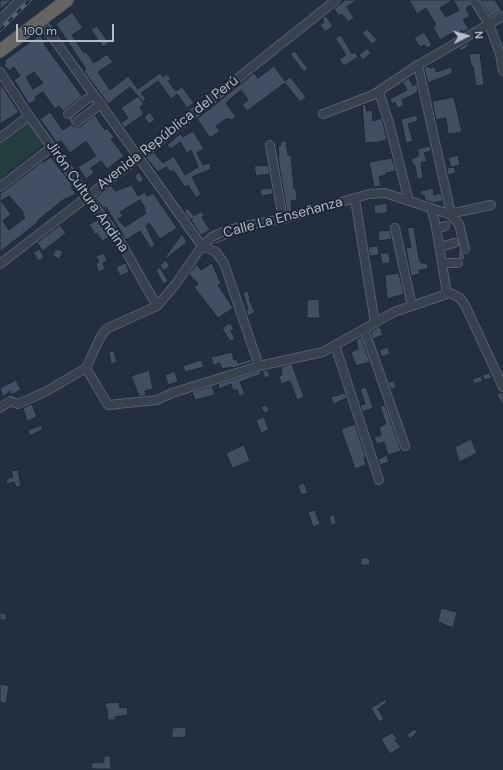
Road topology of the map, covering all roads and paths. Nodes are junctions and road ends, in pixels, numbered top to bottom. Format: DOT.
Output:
graph roads {
  1 [pos="20,0"];
  2 [pos="67,0"];
  3 [pos="336,0"];
  4 [pos="474,0"];
  5 [pos="503,16"];
  6 [pos="0,20"];
  7 [pos="41,21"];
  8 [pos="490,24"];
  9 [pos="0,51"];
  10 [pos="418,65"];
  11 [pos="503,71"];
  12 [pos="0,72"];
  13 [pos="379,92"];
  14 [pos="95,96"];
  15 [pos="101,104"];
  16 [pos="68,114"];
  17 [pos="323,114"];
  18 [pos="29,116"];
  19 [pos="78,122"];
  20 [pos="0,138"];
  21 [pos="270,144"];
  22 [pos="52,147"];
  23 [pos="139,157"];
  24 [pos="0,187"];
  25 [pos="88,195"];
  26 [pos="355,199"];
  27 [pos="409,201"];
  28 [pos="491,205"];
  29 [pos="431,208"];
  30 [pos="450,214"];
  31 [pos="282,219"];
  32 [pos="395,228"];
  33 [pos="454,243"];
  34 [pos="202,246"];
  35 [pos="440,248"];
  36 [pos="464,249"];
  37 [pos="443,263"];
  38 [pos="458,263"];
  39 [pos="0,264"];
  40 [pos="447,294"];
  41 [pos="157,306"];
  42 [pos="412,306"];
  43 [pos="375,322"];
  44 [pos="364,329"];
  45 [pos="336,345"];
  46 [pos="259,366"];
  47 [pos="86,368"];
  48 [pos="503,387"];
  49 [pos="0,408"];
  50 [pos="405,446"];
  51 [pos="379,480"];
  1 -- 6 [label="street"];
  2 -- 7 [label="highway"];
  3 -- 23 [label="street, Avenida República del Perú"];
  4 -- 8 [label="street"];
  5 -- 8 [label="street"];
  7 -- 9 [label="highway"];
  7 -- 14 [label="street"];
  8 -- 10 [label="street"];
  8 -- 11 [label="street"];
  10 -- 13 [label="street"];
  10 -- 30 [label="street"];
  12 -- 18 [label="street, Jirón Cultura Andina"];
  13 -- 17 [label="street"];
  13 -- 27 [label="street"];
  14 -- 15 [label="street"];
  14 -- 16 [label="street"];
  15 -- 19 [label="street"];
  15 -- 23 [label="street"];
  18 -- 20 [label="street"];
  18 -- 22 [label="street, Jirón Cultura Andina"];
  21 -- 31 [label="street"];
  22 -- 24 [label="street"];
  22 -- 25 [label="street, Jirón Cultura Andina"];
  23 -- 25 [label="street, Avenida República del Perú"];
  23 -- 34 [label="street"];
  25 -- 39 [label="street, Avenida República del Perú"];
  25 -- 41 [label="street, Jirón Cultura Andina"];
  26 -- 27 [label="street, Calle La Enseñanza"];
  26 -- 31 [label="street, Calle La Enseñanza"];
  26 -- 43 [label="street"];
  27 -- 29 [label="street, Calle La Enseñanza"];
  28 -- 30 [label="street"];
  29 -- 30 [label="street, Calle La Enseñanza"];
  29 -- 35 [label="street"];
  30 -- 36 [label="street"];
  31 -- 34 [label="street, Calle La Enseñanza"];
  32 -- 42 [label="street"];
  33 -- 35 [label="street"];
  34 -- 41 [label="street, Calle La Enseñanza"];
  34 -- 46 [label="street"];
  35 -- 37 [label="street"];
  37 -- 38 [label="street"];
  37 -- 40 [label="street"];
  40 -- 42 [label="street"];
  40 -- 48 [label="street"];
  41 -- 47 [label="street, Calle La Enseñanza"];
  42 -- 43 [label="street"];
  43 -- 44 [label="street"];
  44 -- 45 [label="street"];
  44 -- 50 [label="street"];
  45 -- 46 [label="street"];
  45 -- 51 [label="street"];
  46 -- 47 [label="street"];
  47 -- 49 [label="street"];
}
